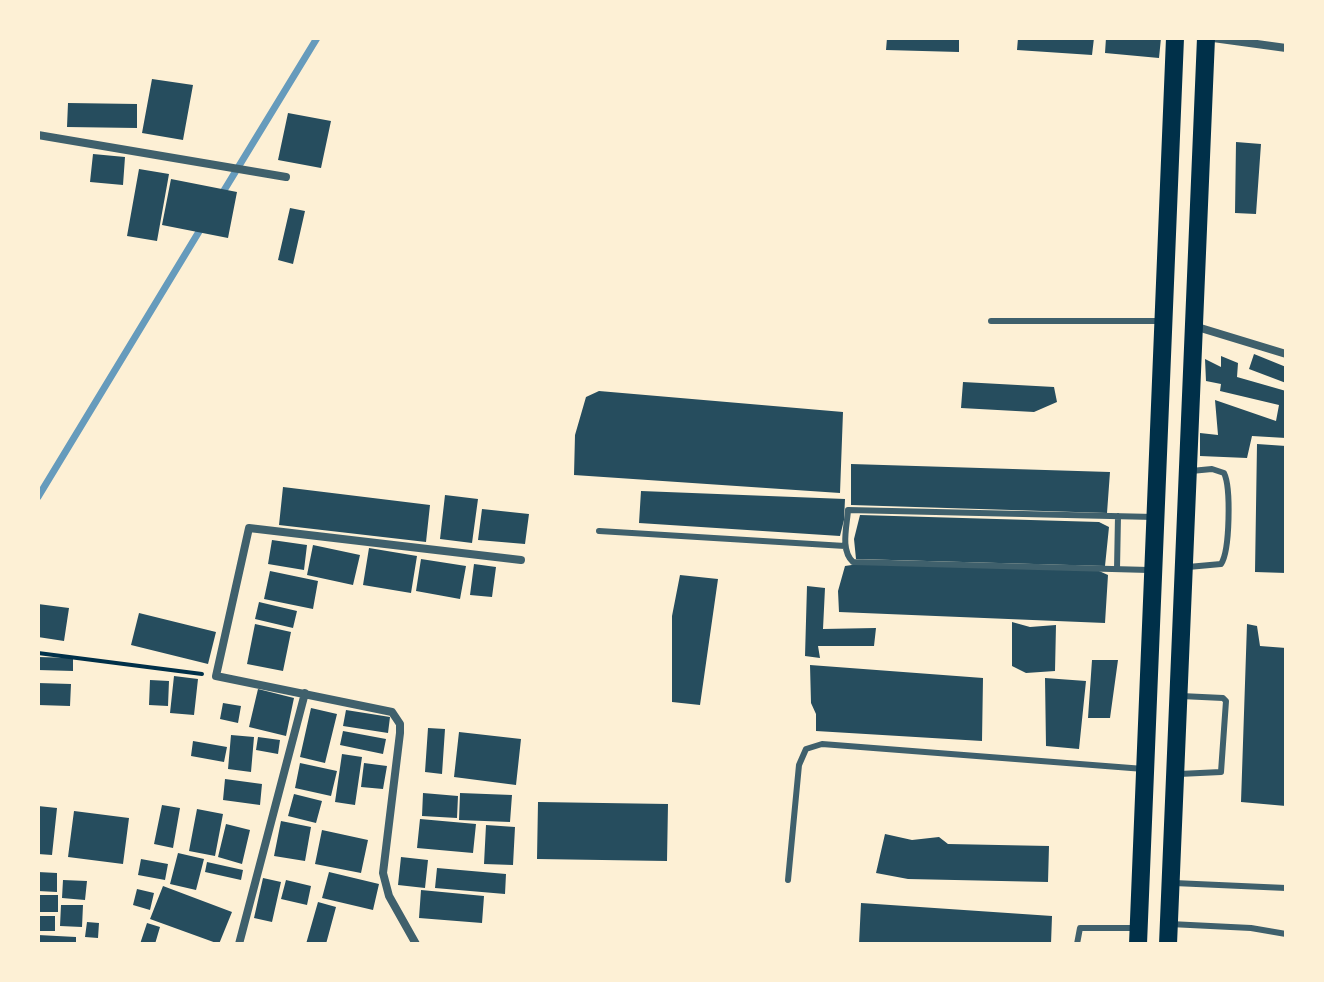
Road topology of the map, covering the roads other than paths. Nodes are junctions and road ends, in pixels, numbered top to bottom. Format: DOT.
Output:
graph roads {
  1 [pos="1175,38"];
  2 [pos="1206,38"];
  3 [pos="1213,38"];
  4 [pos="1286,48"];
  5 [pos="38,135"];
  6 [pos="286,177"];
  7 [pos="991,321"];
  8 [pos="1163,321"];
  9 [pos="1193,326"];
  10 [pos="1286,354"];
  11 [pos="1187,471"];
  12 [pos="1118,516"];
  13 [pos="1155,517"];
  14 [pos="1186,518"];
  15 [pos="599,531"];
  16 [pos="845,546"];
  17 [pos="521,560"];
  18 [pos="1183,567"];
  19 [pos="1117,569"];
  20 [pos="1153,571"];
  21 [pos="305,693"];
  22 [pos="1179,696"];
  23 [pos="1145,769"];
  24 [pos="1176,774"];
  25 [pos="788,880"];
  26 [pos="1172,883"];
  27 [pos="1286,888"];
  28 [pos="1169,924"];
  29 [pos="1286,934"];
  30 [pos="1138,936"];
  31 [pos="239,944"];
  32 [pos="416,944"];
  33 [pos="1077,944"];
  34 [pos="1168,944"];
  1 -- 8 [label="main road"];
  2 -- 9 [label="main road"];
  3 -- 4 [label="street"];
  5 -- 6 [label="street"];
  7 -- 8 [label="lane"];
  8 -- 13 [label="main road"];
  9 -- 10 [label="street"];
  9 -- 11 [label="main road"];
  11 -- 14 [label="main road"];
  11 -- 18 [label="lane"];
  12 -- 13 [label="lane"];
  12 -- 16 [label="lane"];
  12 -- 19 [label="lane"];
  13 -- 14 [label="main road"];
  13 -- 20 [label="main road"];
  14 -- 18 [label="main road"];
  15 -- 16 [label="lane"];
  16 -- 19 [label="lane"];
  17 -- 21 [label="street"];
  18 -- 22 [label="main road"];
  19 -- 20 [label="lane"];
  20 -- 23 [label="main road"];
  21 -- 31 [label="street"];
  21 -- 32 [label="street"];
  22 -- 24 [label="main road"];
  22 -- 24 [label="lane"];
  23 -- 25 [label="lane"];
  23 -- 30 [label="main road"];
  24 -- 26 [label="main road"];
  26 -- 27 [label="lane"];
  26 -- 28 [label="main road"];
  28 -- 29 [label="lane"];
  28 -- 34 [label="main road"];
  30 -- 33 [label="lane"];
}
